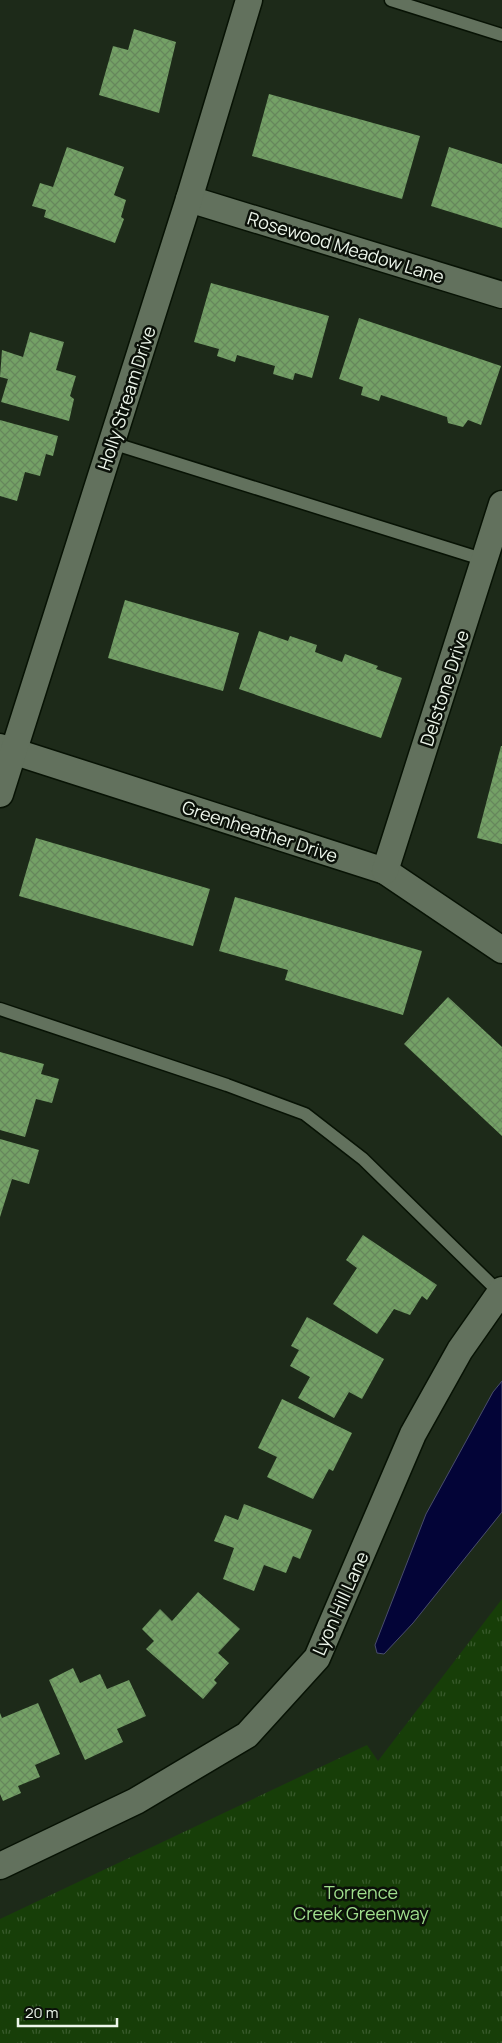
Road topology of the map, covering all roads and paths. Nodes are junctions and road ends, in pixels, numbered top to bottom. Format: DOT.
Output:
graph roads {
  1 [pos="249,0"];
  2 [pos="391,0"];
  3 [pos="502,35"];
  4 [pos="189,198"];
  5 [pos="502,295"];
  6 [pos="112,443"];
  7 [pos="502,504"];
  8 [pos="486,560"];
  9 [pos="7,749"];
  10 [pos="0,794"];
  11 [pos="385,871"];
  12 [pos="502,950"];
  13 [pos="0,1009"];
  14 [pos="501,1292"];
  15 [pos="0,1866"];
  1 -- 4 [label="street, Holly Stream Drive"];
  2 -- 3 [label="lane"];
  4 -- 5 [label="street, Rosewood Meadow Lane"];
  4 -- 6 [label="street, Holly Stream Drive"];
  6 -- 8 [label="lane"];
  6 -- 9 [label="street, Holly Stream Drive"];
  7 -- 8 [label="street, Delstone Drive"];
  8 -- 11 [label="street, Delstone Drive"];
  9 -- 10 [label="street, Holly Stream Drive"];
  9 -- 11 [label="street, Greenheather Drive"];
  11 -- 12 [label="street, Greenheather Drive"];
  13 -- 14 [label="lane"];
  14 -- 15 [label="street, Lyon Hill Lane"];
}
